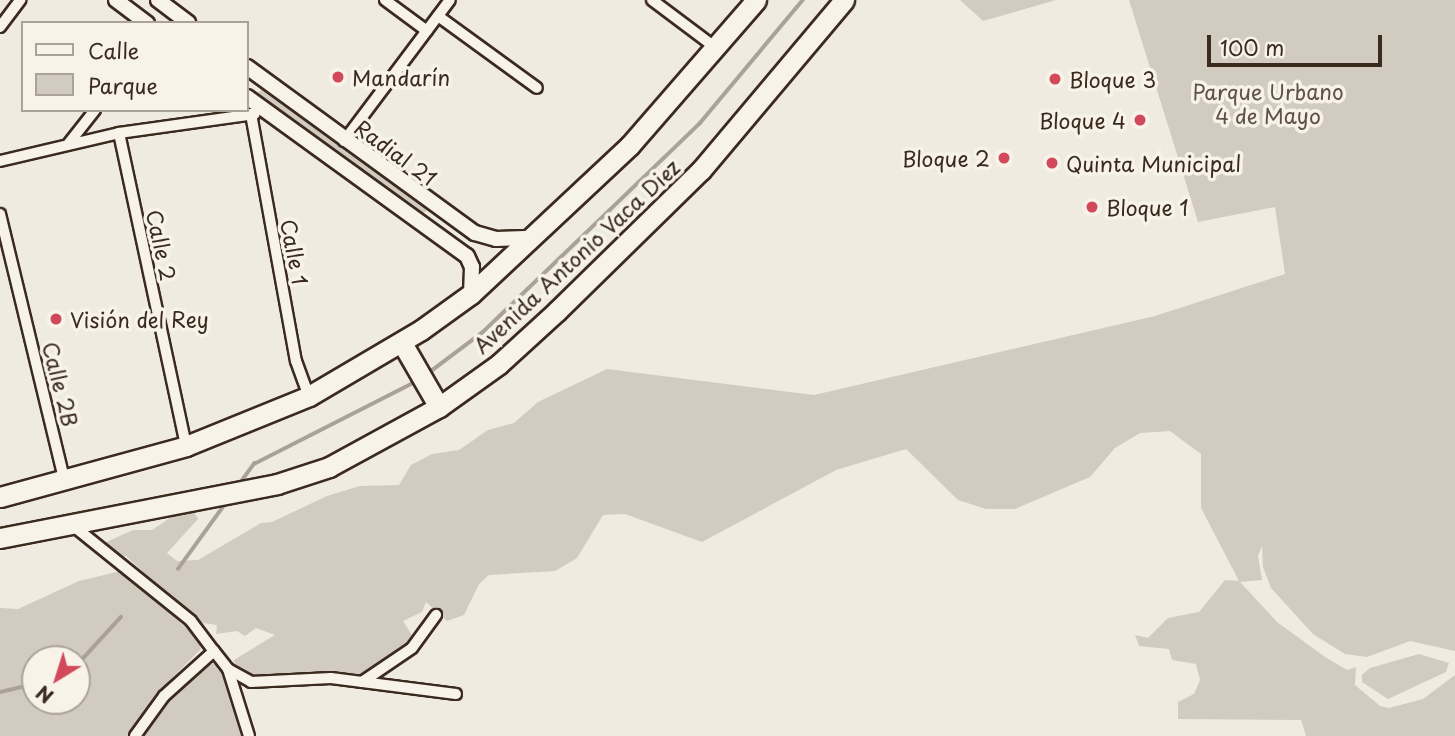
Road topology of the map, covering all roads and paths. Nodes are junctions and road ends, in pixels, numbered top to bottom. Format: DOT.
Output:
graph roads {
  1 [pos="20,0"];
  2 [pos="116,0"];
  3 [pos="158,0"];
  4 [pos="386,0"];
  5 [pos="450,0"];
  6 [pos="652,0"];
  7 [pos="756,0"];
  8 [pos="844,0"];
  9 [pos="438,16"];
  10 [pos="144,21"];
  11 [pos="185,21"];
  12 [pos="0,27"];
  13 [pos="426,31"];
  14 [pos="716,48"];
  15 [pos="248,68"];
  16 [pos="537,89"];
  17 [pos="248,98"];
  18 [pos="93,112"];
  19 [pos="267,112"];
  20 [pos="251,114"];
  21 [pos="119,133"];
  22 [pos="344,141"];
  23 [pos="69,143"];
  24 [pos="0,161"];
  25 [pos="441,210"];
  26 [pos="0,214"];
  27 [pos="428,227"];
  28 [pos="534,238"];
  29 [pos="471,294"];
  30 [pos="407,351"];
  31 [pos="309,396"];
  32 [pos="436,402"];
  33 [pos="186,446"];
  34 [pos="65,482"];
  35 [pos="0,497"];
  36 [pos="71,524"];
  37 [pos="0,538"];
  38 [pos="436,615"];
  39 [pos="214,651"];
  40 [pos="228,668"];
  41 [pos="362,682"];
  42 [pos="456,694"];
  43 [pos="135,736"];
  44 [pos="249,736"];
  1 -- 12 [label="street"];
  2 -- 10 [label="street"];
  3 -- 11 [label="street"];
  4 -- 13 [label="street"];
  5 -- 9 [label="street"];
  6 -- 14 [label="street"];
  7 -- 14 [label="highway, Avenida Antonio Vaca Diez"];
  8 -- 32 [label="highway, Avenida Antonio Vaca Diez"];
  9 -- 13 [label="street"];
  9 -- 16 [label="street"];
  13 -- 22 [label="street"];
  14 -- 28 [label="highway, Avenida Antonio Vaca Diez"];
  15 -- 22 [label="street, Radial 21"];
  17 -- 19 [label="street, Radial 21"];
  18 -- 23 [label="street"];
  19 -- 20 [label="street"];
  19 -- 27 [label="street, Radial 21"];
  20 -- 21 [label="street"];
  20 -- 31 [label="street, Calle 1"];
  21 -- 23 [label="street"];
  21 -- 33 [label="street, Calle 2"];
  22 -- 25 [label="street, Radial 21"];
  23 -- 24 [label="street"];
  25 -- 27 [label="street"];
  25 -- 28 [label="street, Radial 21"];
  26 -- 34 [label="street, Calle 2B"];
  27 -- 29 [label="street, Radial 21"];
  28 -- 29 [label="highway, Avenida Antonio Vaca Diez"];
  29 -- 30 [label="highway, Avenida Antonio Vaca Diez"];
  30 -- 31 [label="highway, Avenida Antonio Vaca Diez"];
  30 -- 32 [label="highway"];
  31 -- 33 [label="highway, Avenida Antonio Vaca Diez"];
  32 -- 36 [label="highway, Avenida Antonio Vaca Diez"];
  33 -- 34 [label="highway, Avenida Antonio Vaca Diez"];
  34 -- 35 [label="highway, Avenida Antonio Vaca Diez"];
  36 -- 37 [label="highway, Avenida Antonio Vaca Diez"];
  36 -- 39 [label="street"];
  38 -- 41 [label="street"];
  39 -- 40 [label="street"];
  39 -- 43 [label="street"];
  40 -- 41 [label="street"];
  40 -- 44 [label="street"];
  41 -- 42 [label="street"];
}
